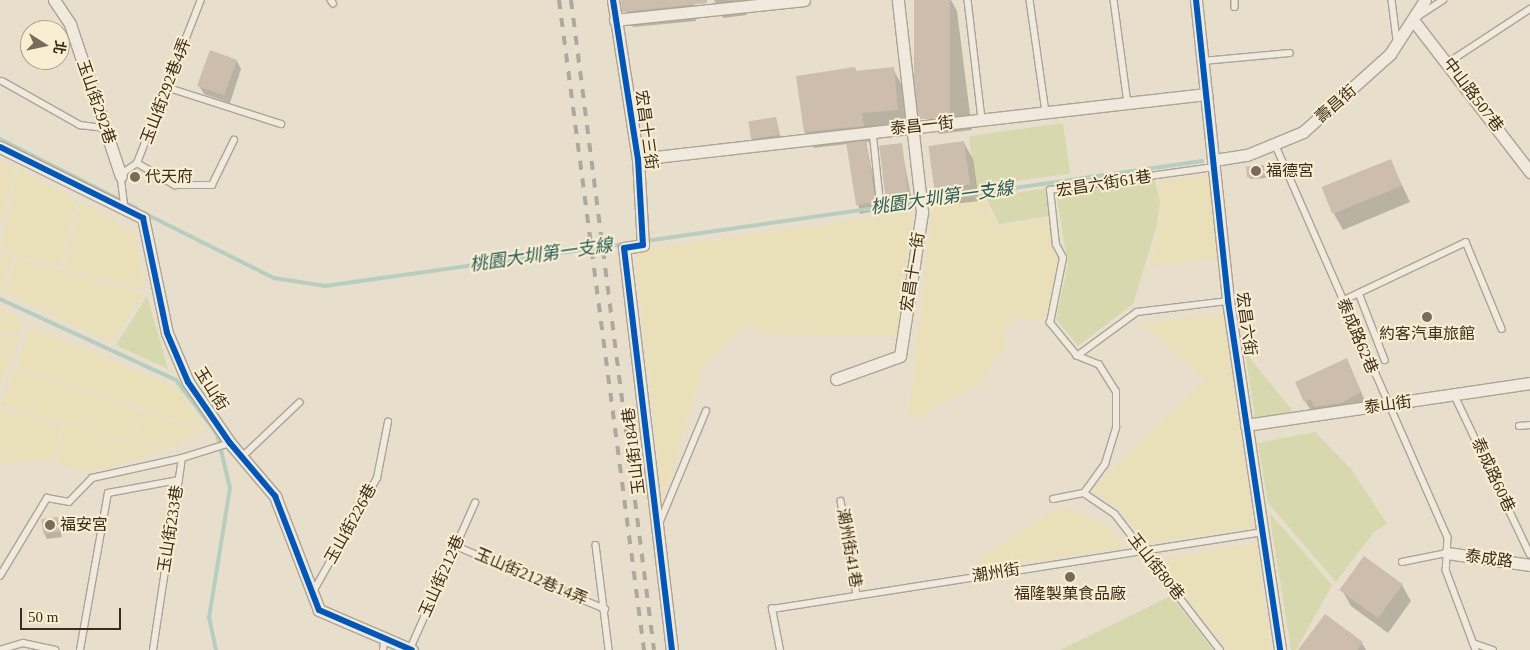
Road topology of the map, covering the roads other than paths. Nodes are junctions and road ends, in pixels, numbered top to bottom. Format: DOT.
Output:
graph roads {
  1 [pos="54,0"];
  2 [pos="201,0"];
  3 [pos="613,0"];
  4 [pos="804,0"];
  5 [pos="898,0"];
  6 [pos="968,0"];
  7 [pos="1030,0"];
  8 [pos="1114,0"];
  9 [pos="1196,0"];
  10 [pos="1392,0"];
  11 [pos="1425,0"];
  12 [pos="1443,0"];
  13 [pos="759,3"];
  14 [pos="1530,8"];
  15 [pos="615,20"];
  16 [pos="1413,20"];
  17 [pos="1397,40"];
  18 [pos="1290,53"];
  19 [pos="1202,61"];
  20 [pos="1449,62"];
  21 [pos="2,82"];
  22 [pos="166,87"];
  23 [pos="1206,94"];
  24 [pos="1128,102"];
  25 [pos="1046,112"];
  26 [pos="982,119"];
  27 [pos="281,124"];
  28 [pos="912,127"];
  29 [pos="105,128"];
  30 [pos="873,132"];
  31 [pos="234,140"];
  32 [pos="1276,146"];
  33 [pos="0,147"];
  34 [pos="638,159"];
  35 [pos="1214,159"];
  36 [pos="137,163"];
  37 [pos="1530,172"];
  38 [pos="120,175"];
  39 [pos="880,199"];
  40 [pos="125,208"];
  41 [pos="624,248"];
  42 [pos="1359,293"];
  43 [pos="1228,301"];
  44 [pos="1342,301"];
  45 [pos="1502,329"];
  46 [pos="1077,356"];
  47 [pos="1386,360"];
  48 [pos="836,379"];
  49 [pos="1530,383"];
  50 [pos="1455,396"];
  51 [pos="300,403"];
  52 [pos="1388,406"];
  53 [pos="706,411"];
  54 [pos="388,422"];
  55 [pos="1246,425"];
  56 [pos="1530,425"];
  57 [pos="1519,426"];
  58 [pos="228,443"];
  59 [pos="242,457"];
  60 [pos="182,458"];
  61 [pos="179,480"];
  62 [pos="1084,493"];
  63 [pos="1054,500"];
  64 [pos="841,501"];
  65 [pos="475,503"];
  66 [pos="658,528"];
  67 [pos="1262,532"];
  68 [pos="596,545"];
  69 [pos="456,546"];
  70 [pos="1142,550"];
  71 [pos="1447,553"];
  72 [pos="1530,554"];
  73 [pos="1402,562"];
  74 [pos="1530,565"];
  75 [pos="0,575"];
  76 [pos="313,593"];
  77 [pos="857,596"];
  78 [pos="605,609"];
  79 [pos="1473,643"];
  80 [pos="384,644"];
  81 [pos="0,650"];
  82 [pos="55,650"];
  83 [pos="80,650"];
  84 [pos="153,650"];
  85 [pos="411,650"];
  86 [pos="609,650"];
  87 [pos="672,650"];
  88 [pos="780,650"];
  89 [pos="1220,650"];
  90 [pos="1280,650"];
  91 [pos="1476,650"];
  92 [pos="1493,650"];
  1 -- 29 [label="street, 玉山街292巷"];
  2 -- 22 [label="lane, 玉山街292巷4弄"];
  3 -- 15 [label="street, 宏昌十三街"];
  4 -- 13 [label="street"];
  5 -- 28 [label="street, 宏昌十一街"];
  6 -- 26 [label="lane"];
  7 -- 25 [label="lane"];
  8 -- 24 [label="lane"];
  9 -- 19 [label="street, 宏昌六街"];
  10 -- 17 [label="lane"];
  11 -- 16 [label="street, 壽昌街"];
  12 -- 16 [label="lane"];
  13 -- 15 [label="street"];
  14 -- 20 [label="lane"];
  15 -- 34 [label="street, 宏昌十三街"];
  16 -- 17 [label="street, 壽昌街"];
  16 -- 20 [label="street, 中山路507巷"];
  17 -- 32 [label="street, 壽昌街"];
  18 -- 19 [label="lane"];
  19 -- 23 [label="street, 宏昌六街"];
  20 -- 37 [label="street, 中山路507巷"];
  21 -- 29 [label="lane"];
  22 -- 27 [label="lane"];
  22 -- 36 [label="lane, 玉山街292巷4弄"];
  23 -- 24 [label="street, 泰昌一街"];
  23 -- 35 [label="street, 宏昌六街"];
  24 -- 25 [label="street, 泰昌一街"];
  25 -- 26 [label="street, 泰昌一街"];
  26 -- 28 [label="street, 泰昌一街"];
  28 -- 30 [label="street, 泰昌一街"];
  28 -- 48 [label="street, 宏昌十一街"];
  29 -- 38 [label="street, 玉山街292巷"];
  30 -- 34 [label="street, 泰昌一街"];
  30 -- 39 [label="lane"];
  31 -- 36 [label="lane"];
  32 -- 35 [label="street, 壽昌街"];
  32 -- 44 [label="lane, 泰成路62巷"];
  33 -- 40 [label="street, 玉山街"];
  34 -- 41 [label="street, 宏昌十三街"];
  35 -- 43 [label="street, 宏昌六街"];
  35 -- 46 [label="lane, 宏昌六街61巷"];
  36 -- 38 [label="lane, 玉山街292巷4弄"];
  38 -- 40 [label="lane, 玉山街292巷"];
  40 -- 58 [label="street, 玉山街"];
  41 -- 66 [label="street, 玉山街184巷"];
  42 -- 44 [label="lane"];
  42 -- 45 [label="lane"];
  42 -- 47 [label="lane"];
  43 -- 46 [label="lane"];
  43 -- 55 [label="street, 宏昌六街"];
  44 -- 52 [label="lane, 泰成路62巷"];
  46 -- 62 [label="lane"];
  49 -- 50 [label="street, 泰山街"];
  50 -- 52 [label="street, 泰山街"];
  50 -- 72 [label="lane, 泰成路60巷"];
  51 -- 59 [label="lane"];
  52 -- 55 [label="street, 泰山街"];
  52 -- 71 [label="lane, 泰成路62巷"];
  53 -- 66 [label="lane"];
  54 -- 76 [label="lane, 玉山街226巷"];
  55 -- 67 [label="street, 宏昌六街"];
  56 -- 57 [label="lane"];
  58 -- 59 [label="street, 玉山街"];
  58 -- 60 [label="lane"];
  59 -- 76 [label="street, 玉山街"];
  60 -- 61 [label="lane, 玉山街233巷"];
  60 -- 75 [label="lane"];
  61 -- 83 [label="lane"];
  61 -- 84 [label="lane, 玉山街233巷"];
  62 -- 63 [label="lane"];
  62 -- 70 [label="lane, 玉山街80巷"];
  64 -- 77 [label="lane, 潮州街41巷"];
  65 -- 69 [label="lane, 玉山街212巷"];
  66 -- 87 [label="street, 玉山街184巷"];
  67 -- 70 [label="lane, 潮州街"];
  67 -- 90 [label="street, 宏昌六街"];
  68 -- 78 [label="lane"];
  69 -- 78 [label="lane, 玉山街212巷14弄"];
  69 -- 85 [label="lane, 玉山街212巷"];
  70 -- 77 [label="lane, 潮州街"];
  70 -- 89 [label="lane, 玉山街80巷"];
  71 -- 73 [label="lane"];
  71 -- 74 [label="street, 泰成路"];
  71 -- 79 [label="lane, 泰成路62巷"];
  76 -- 80 [label="street, 玉山街"];
  77 -- 88 [label="lane, 潮州街"];
  78 -- 86 [label="lane"];
  79 -- 91 [label="lane, 泰成路62巷"];
  79 -- 92 [label="lane"];
  80 -- 85 [label="street, 玉山街"];
  81 -- 82 [label="lane"];
}
